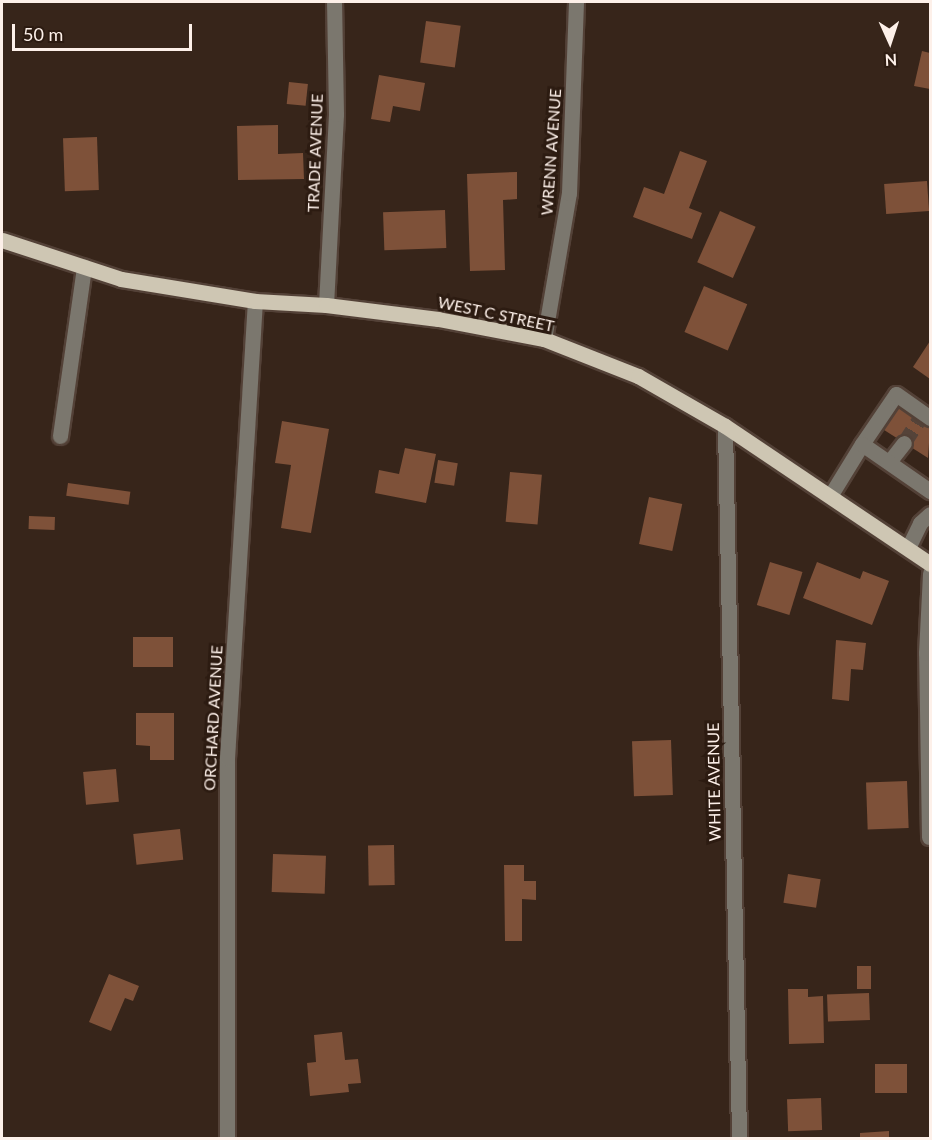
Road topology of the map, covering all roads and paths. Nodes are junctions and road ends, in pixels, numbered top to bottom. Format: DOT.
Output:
graph roads {
  1 [pos="334,2"];
  2 [pos="576,2"];
  3 [pos="2,240"];
  4 [pos="84,267"];
  5 [pos="255,301"];
  6 [pos="326,305"];
  7 [pos="544,339"];
  8 [pos="924,417"];
  9 [pos="726,426"];
  10 [pos="60,436"];
  11 [pos="904,443"];
  12 [pos="862,444"];
  13 [pos="890,462"];
  14 [pos="930,488"];
  15 [pos="830,496"];
  16 [pos="930,514"];
  17 [pos="908,548"];
  18 [pos="930,564"];
  19 [pos="930,573"];
  20 [pos="929,837"];
  21 [pos="226,1138"];
  22 [pos="740,1138"];
  1 -- 6 [label="street, TRADE AVENUE"];
  2 -- 7 [label="street, WRENN AVENUE"];
  3 -- 4 [label="main road, WEST C STREET"];
  4 -- 5 [label="main road, WEST C STREET"];
  4 -- 10 [label="street"];
  5 -- 6 [label="main road, WEST C STREET"];
  5 -- 21 [label="street, ORCHARD AVENUE"];
  6 -- 7 [label="main road, WEST C STREET"];
  7 -- 9 [label="main road, WEST C STREET"];
  8 -- 12 [label="street"];
  9 -- 15 [label="main road, WEST C STREET"];
  9 -- 22 [label="street, WHITE AVENUE"];
  11 -- 13 [label="street"];
  12 -- 13 [label="street"];
  12 -- 15 [label="street"];
  13 -- 14 [label="street"];
  15 -- 17 [label="main road, WEST C STREET"];
  16 -- 17 [label="street"];
  17 -- 18 [label="main road, WEST C STREET"];
  19 -- 20 [label="street"];
}
